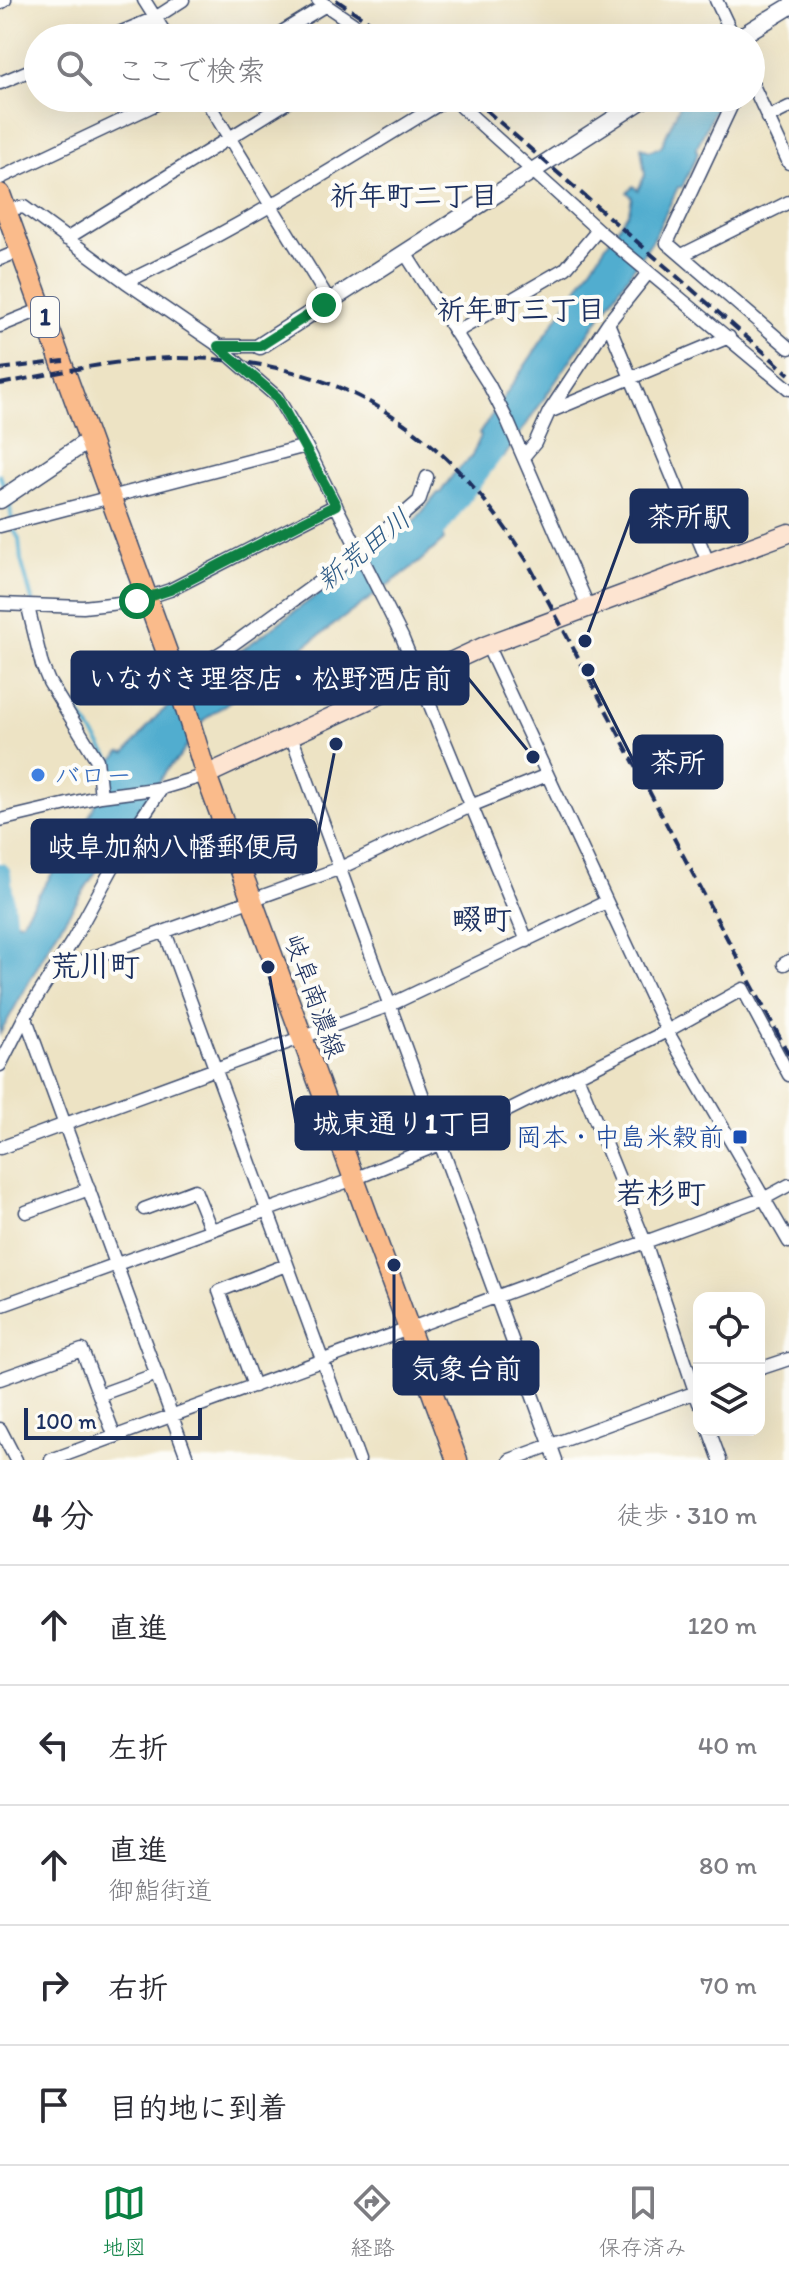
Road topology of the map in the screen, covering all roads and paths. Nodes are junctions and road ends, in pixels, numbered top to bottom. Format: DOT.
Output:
graph roads {
  1 [pos="5,0"];
  2 [pos="144,0"];
  3 [pos="183,0"];
  4 [pos="716,0"];
  5 [pos="322,2"];
  6 [pos="0,3"];
  7 [pos="789,7"];
  8 [pos="155,18"];
  9 [pos="141,24"];
  10 [pos="159,24"];
  11 [pos="291,24"];
  12 [pos="354,24"];
  13 [pos="729,24"];
  14 [pos="760,24"];
  15 [pos="24,73"];
  16 [pos="0,83"];
  17 [pos="789,107"];
  18 [pos="139,112"];
  19 [pos="213,112"];
  20 [pos="271,112"];
  21 [pos="427,112"];
  22 [pos="466,112"];
  23 [pos="625,112"];
  24 [pos="728,112"];
  25 [pos="764,112"];
  26 [pos="767,118"];
  27 [pos="229,138"];
  28 [pos="789,163"];
  29 [pos="534,171"];
  30 [pos="0,178"];
  31 [pos="789,202"];
  32 [pos="271,207"];
  33 [pos="1,209"];
  34 [pos="598,230"];
  35 [pos="66,239"];
  36 [pos="405,253"];
  37 [pos="682,255"];
  38 [pos="6,257"];
  39 [pos="645,270"];
  40 [pos="126,282"];
  41 [pos="330,302"];
  42 [pos="37,310"];
  43 [pos="608,323"];
  44 [pos="0,326"];
  45 [pos="456,332"];
  46 [pos="729,337"];
  47 [pos="218,346"];
  48 [pos="260,346"];
  49 [pos="789,348"];
  50 [pos="632,378"];
  51 [pos="789,389"];
  52 [pos="549,412"];
  53 [pos="85,443"];
  54 [pos="306,446"];
  55 [pos="522,452"];
  56 [pos="427,477"];
  57 [pos="5,496"];
  58 [pos="105,498"];
  59 [pos="336,505"];
  60 [pos="8,524"];
  61 [pos="789,533"];
  62 [pos="361,554"];
  63 [pos="708,562"];
  64 [pos="142,599"];
  65 [pos="0,604"];
  66 [pos="588,606"];
  67 [pos="34,607"];
  68 [pos="487,645"];
  69 [pos="421,677"];
  70 [pos="177,688"];
  71 [pos="292,738"];
  72 [pos="206,775"];
  73 [pos="547,775"];
  74 [pos="162,788"];
  75 [pos="101,796"];
  76 [pos="473,805"];
  77 [pos="0,820"];
  78 [pos="338,869"];
  79 [pos="252,901"];
  80 [pos="606,902"];
  81 [pos="165,932"];
  82 [pos="527,941"];
  83 [pos="52,972"];
  84 [pos="390,1005"];
  85 [pos="25,1016"];
  86 [pos="667,1031"];
  87 [pos="302,1038"];
  88 [pos="0,1065"];
  89 [pos="214,1068"];
  90 [pos="577,1075"];
  91 [pos="789,1075"];
  92 [pos="65,1124"];
  93 [pos="440,1144"];
  94 [pos="0,1148"];
  95 [pos="354,1179"];
  96 [pos="789,1185"];
  97 [pos="89,1189"];
  98 [pos="765,1198"];
  99 [pos="144,1209"];
  100 [pos="266,1210"];
  101 [pos="26,1212"];
  102 [pos="211,1230"];
  103 [pos="645,1242"];
  104 [pos="789,1242"];
  105 [pos="117,1264"];
  106 [pos="286,1265"];
  107 [pos="496,1297"];
  108 [pos="0,1306"];
  109 [pos="409,1329"];
  110 [pos="789,1359"];
  111 [pos="322,1361"];
  112 [pos="765,1367"];
  113 [pos="157,1374"];
  114 [pos="0,1379"];
  115 [pos="693,1381"];
  116 [pos="254,1386"];
  117 [pos="99,1395"];
  118 [pos="693,1398"];
  119 [pos="172,1416"];
  120 [pos="0,1429"];
  121 [pos="711,1436"];
  122 [pos="115,1437"];
  123 [pos="550,1445"];
  124 [pos="16,1460"];
  125 [pos="51,1460"];
  126 [pos="188,1460"];
  127 [pos="359,1460"];
  128 [pos="457,1460"];
  129 [pos="510,1460"];
  130 [pos="556,1460"];
  131 [pos="720,1460"];
  1 -- 6 [label="street"];
  2 -- 8 [label="street"];
  3 -- 8 [label="street"];
  4 -- 13 [label="street"];
  5 -- 11 [label="street"];
  5 -- 12 [label="street"];
  7 -- 14 [label="street"];
  8 -- 9 [label="street"];
  8 -- 10 [label="street"];
  15 -- 16 [label="street"];
  17 -- 26 [label="street"];
  18 -- 30 [label="street"];
  19 -- 27 [label="street"];
  20 -- 27 [label="street"];
  21 -- 32 [label="street"];
  22 -- 29 [label="street"];
  23 -- 29 [label="street"];
  24 -- 37 [label="street"];
  25 -- 26 [label="street"];
  26 -- 28 [label="street"];
  27 -- 32 [label="street"];
  27 -- 35 [label="street"];
  29 -- 34 [label="street"];
  29 -- 36 [label="street"];
  31 -- 37 [label="street"];
  32 -- 40 [label="street"];
  32 -- 41 [label="street"];
  33 -- 35 [label="street"];
  33 -- 38 [label="main road, 岐阜南濃線 / 1"];
  33 -- 42 [label="main road, 岐阜南濃線 / 1"];
  34 -- 39 [label="street"];
  34 -- 45 [label="street"];
  35 -- 40 [label="street"];
  36 -- 41 [label="street"];
  36 -- 45 [label="street"];
  37 -- 49 [label="street"];
  38 -- 42 [label="main road, 岐阜南濃線 / 1"];
  39 -- 43 [label="street"];
  39 -- 46 [label="street"];
  40 -- 47 [label="street"];
  41 -- 48 [label="street"];
  42 -- 44 [label="street"];
  42 -- 53 [label="main road, 岐阜南濃線 / 1"];
  43 -- 50 [label="street"];
  43 -- 52 [label="street"];
  45 -- 55 [label="street"];
  46 -- 50 [label="street"];
  46 -- 51 [label="street"];
  47 -- 48 [label="street"];
  47 -- 54 [label="street"];
  50 -- 52 [label="street"];
  50 -- 63 [label="street"];
  52 -- 55 [label="street"];
  53 -- 57 [label="street"];
  53 -- 58 [label="main road, 岐阜南濃線 / 1"];
  54 -- 58 [label="street"];
  54 -- 59 [label="street"];
  55 -- 66 [label="street"];
  56 -- 62 [label="street"];
  58 -- 60 [label="street"];
  58 -- 64 [label="main road, 岐阜南濃線 / 1"];
  59 -- 62 [label="street"];
  59 -- 64 [label="street"];
  61 -- 63 [label="main road"];
  62 -- 69 [label="street"];
  62 -- 70 [label="street"];
  63 -- 66 [label="main road"];
  64 -- 67 [label="street"];
  64 -- 70 [label="main road, 岐阜南濃線 / 1"];
  65 -- 67 [label="street"];
  66 -- 68 [label="main road"];
  67 -- 75 [label="street"];
  68 -- 69 [label="main road"];
  68 -- 73 [label="street"];
  69 -- 71 [label="main road"];
  69 -- 76 [label="street"];
  70 -- 72 [label="main road, 岐阜南濃線 / 1"];
  71 -- 72 [label="main road"];
  71 -- 78 [label="street"];
  72 -- 74 [label="street"];
  72 -- 79 [label="main road, 岐阜南濃線 / 1"];
  73 -- 76 [label="street"];
  73 -- 80 [label="street"];
  74 -- 75 [label="street"];
  74 -- 83 [label="street"];
  75 -- 77 [label="street"];
  76 -- 78 [label="street"];
  76 -- 82 [label="street"];
  78 -- 79 [label="street"];
  78 -- 84 [label="street"];
  79 -- 81 [label="street"];
  79 -- 87 [label="main road, 岐阜南濃線 / 1"];
  80 -- 82 [label="street"];
  80 -- 86 [label="street"];
  81 -- 83 [label="street"];
  81 -- 89 [label="street"];
  82 -- 84 [label="street"];
  83 -- 85 [label="street"];
  84 -- 87 [label="street"];
  84 -- 93 [label="street"];
  85 -- 88 [label="street"];
  85 -- 92 [label="street"];
  86 -- 90 [label="street"];
  86 -- 91 [label="street"];
  86 -- 98 [label="street"];
  87 -- 89 [label="street"];
  87 -- 95 [label="main road, 岐阜南濃線 / 1"];
  89 -- 92 [label="street"];
  89 -- 100 [label="street"];
  90 -- 93 [label="street"];
  90 -- 103 [label="street"];
  92 -- 94 [label="street"];
  92 -- 97 [label="street"];
  93 -- 95 [label="street"];
  93 -- 107 [label="street"];
  95 -- 100 [label="street"];
  95 -- 109 [label="main road, 岐阜南濃線 / 1"];
  96 -- 98 [label="street"];
  97 -- 101 [label="street"];
  97 -- 105 [label="street"];
  98 -- 103 [label="street"];
  98 -- 104 [label="street"];
  99 -- 102 [label="street"];
  100 -- 102 [label="street"];
  100 -- 106 [label="street"];
  102 -- 105 [label="street"];
  103 -- 107 [label="street"];
  103 -- 115 [label="street"];
  105 -- 108 [label="street"];
  105 -- 113 [label="street"];
  106 -- 111 [label="street"];
  106 -- 116 [label="street"];
  107 -- 109 [label="street"];
  107 -- 123 [label="street"];
  109 -- 111 [label="street"];
  109 -- 128 [label="main road, 岐阜南濃線 / 1"];
  110 -- 112 [label="street"];
  111 -- 116 [label="street"];
  111 -- 127 [label="street"];
  113 -- 117 [label="street"];
  113 -- 119 [label="street"];
  114 -- 117 [label="street"];
  116 -- 119 [label="street"];
  117 -- 122 [label="street"];
  118 -- 123 [label="street"];
  119 -- 122 [label="street"];
  119 -- 126 [label="street"];
  120 -- 124 [label="street"];
  121 -- 131 [label="street"];
  122 -- 125 [label="street"];
  123 -- 129 [label="street"];
  123 -- 130 [label="street"];
}
